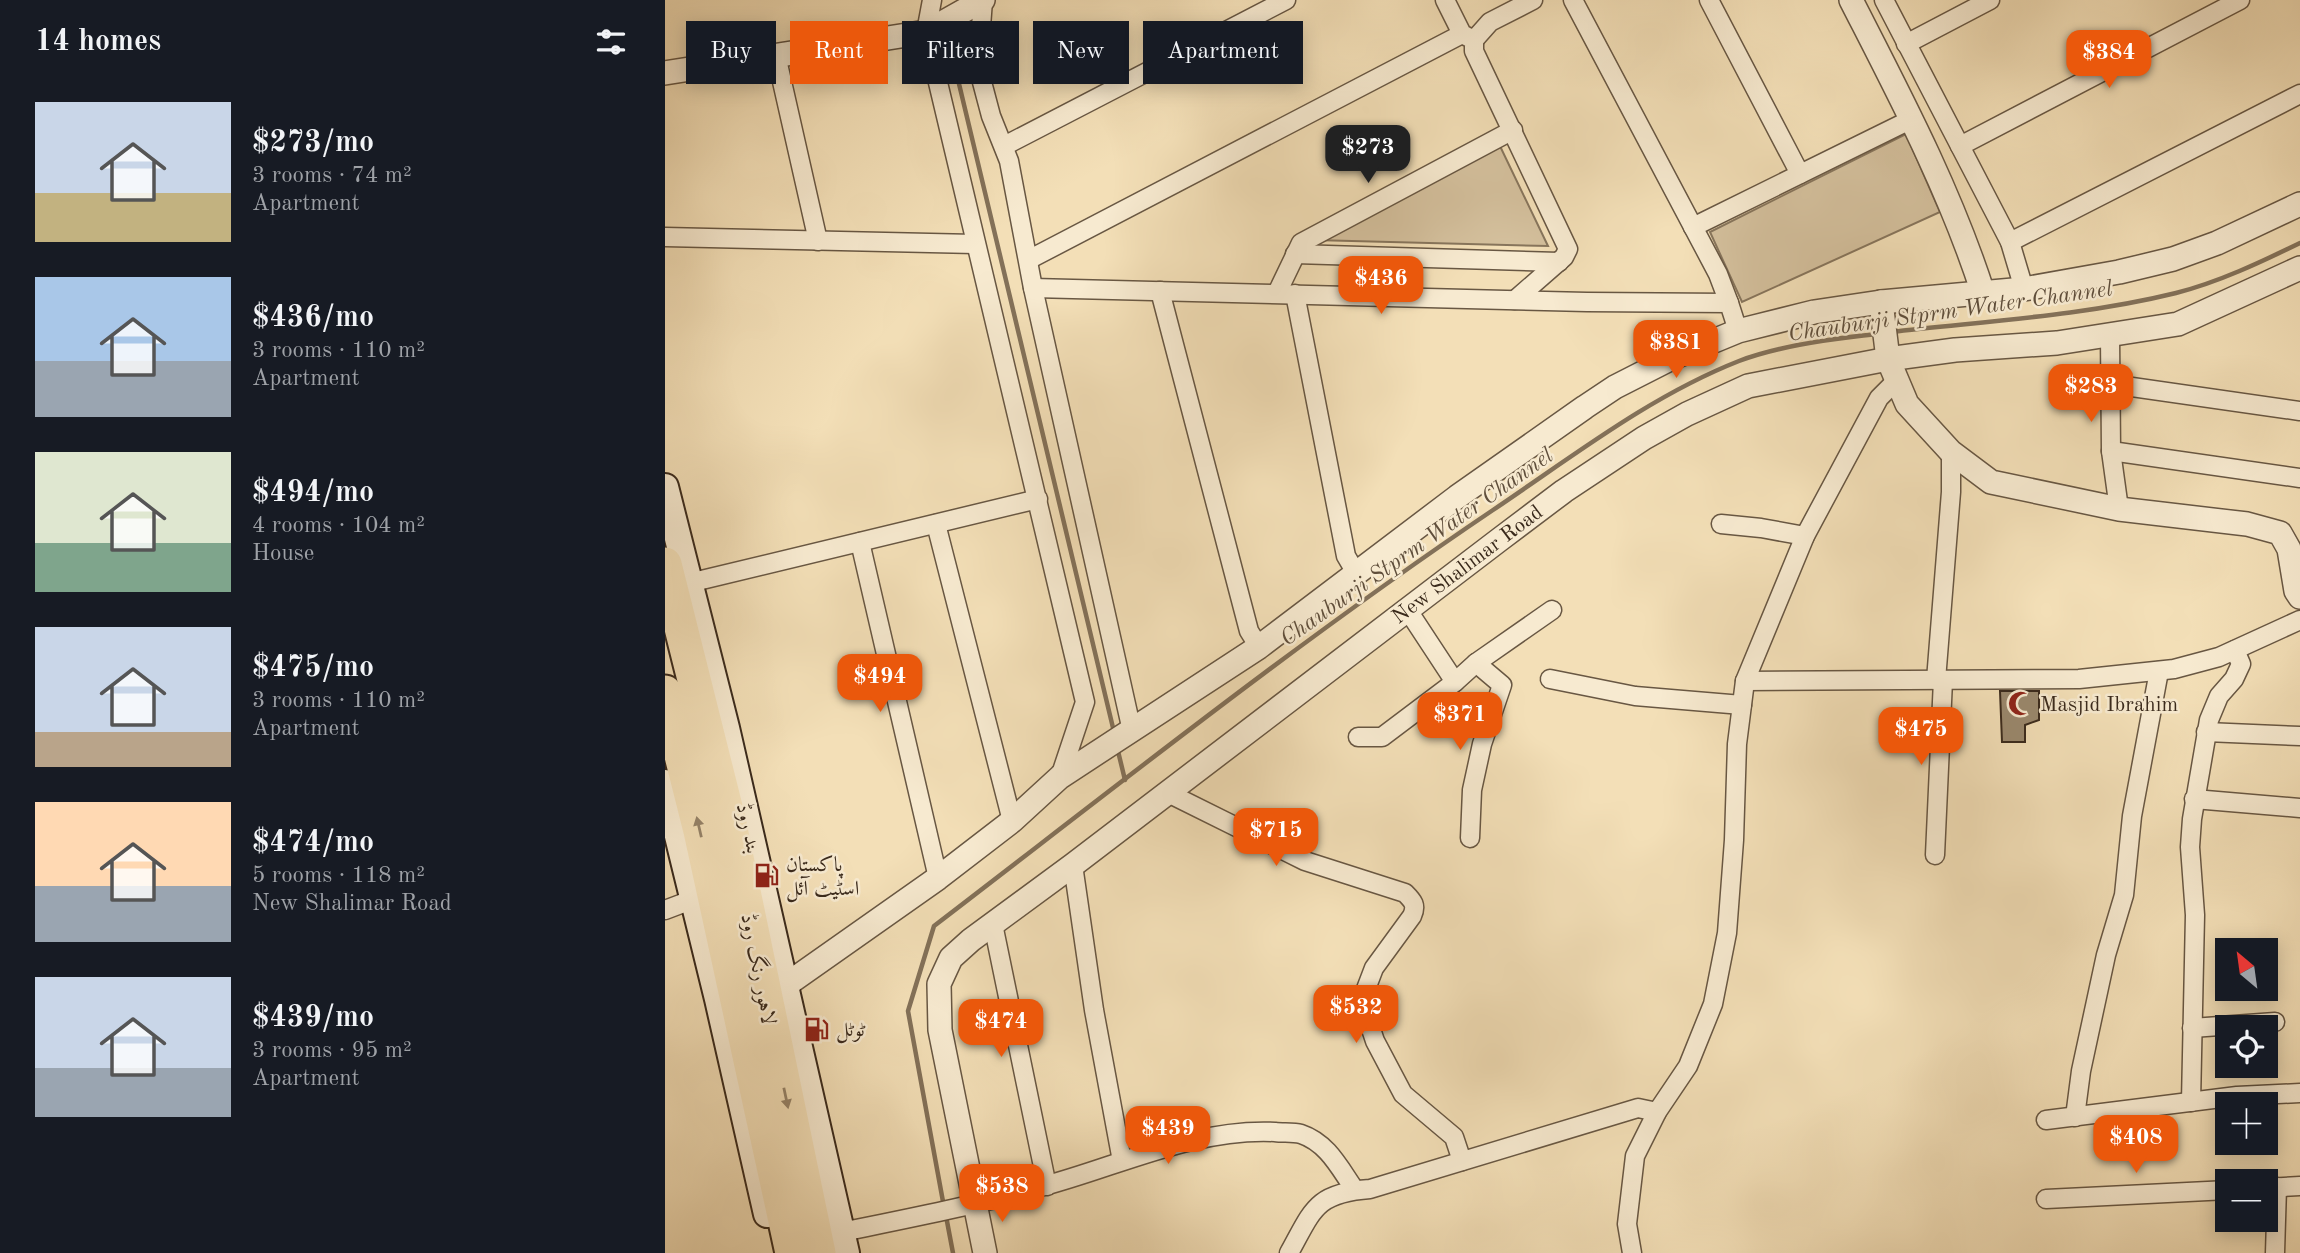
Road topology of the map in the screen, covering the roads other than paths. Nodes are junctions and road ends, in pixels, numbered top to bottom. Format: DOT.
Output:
graph roads {
  1 [pos="933,0"];
  2 [pos="1286,0"];
  3 [pos="1445,0"];
  4 [pos="1533,0"];
  5 [pos="1573,0"];
  6 [pos="1709,0"];
  7 [pos="1851,0"];
  8 [pos="1884,0"];
  9 [pos="1990,0"];
  10 [pos="2240,0"];
  11 [pos="981,1"];
  12 [pos="933,21"];
  13 [pos="947,21"];
  14 [pos="902,34"];
  15 [pos="1468,37"];
  16 [pos="1906,44"];
  17 [pos="776,55"];
  18 [pos="686,70"];
  19 [pos="665,73"];
  20 [pos="944,84"];
  21 [pos="2300,94"];
  22 [pos="1912,119"];
  23 [pos="1513,130"];
  24 [pos="1004,146"];
  25 [pos="1960,146"];
  26 [pos="1800,174"];
  27 [pos="2300,204"];
  28 [pos="1693,227"];
  29 [pos="665,237"];
  30 [pos="818,241"];
  31 [pos="2010,242"];
  32 [pos="975,244"];
  33 [pos="1295,254"];
  34 [pos="1030,259"];
  35 [pos="1559,262"];
  36 [pos="2300,268"];
  37 [pos="1033,288"];
  38 [pos="2024,289"];
  39 [pos="1160,291"];
  40 [pos="1286,293"];
  41 [pos="1983,293"];
  42 [pos="1515,300"];
  43 [pos="1730,303"];
  44 [pos="1882,309"];
  45 [pos="1738,331"];
  46 [pos="2110,336"];
  47 [pos="1891,364"];
  48 [pos="2111,384"];
  49 [pos="2300,411"];
  50 [pos="2111,451"];
  51 [pos="1951,452"];
  52 [pos="2300,478"];
  53 [pos="665,487"];
  54 [pos="1038,499"];
  55 [pos="2119,509"];
  56 [pos="936,524"];
  57 [pos="1721,524"];
  58 [pos="1805,536"];
  59 [pos="860,542"];
  60 [pos="1356,573"];
  61 [pos="677,574"];
  62 [pos="2300,597"];
  63 [pos="1407,609"];
  64 [pos="1552,610"];
  65 [pos="2300,620"];
  66 [pos="1259,647"];
  67 [pos="2235,650"];
  68 [pos="1476,663"];
  69 [pos="2159,671"];
  70 [pos="1550,679"];
  71 [pos="1939,680"];
  72 [pos="1745,681"];
  73 [pos="1455,682"];
  74 [pos="665,692"];
  75 [pos="1742,705"];
  76 [pos="2206,732"];
  77 [pos="1129,733"];
  78 [pos="2300,736"];
  79 [pos="1358,737"];
  80 [pos="1060,777"];
  81 [pos="665,783"];
  82 [pos="1168,793"];
  83 [pos="2194,799"];
  84 [pos="2300,808"];
  85 [pos="1012,821"];
  86 [pos="1470,838"];
  87 [pos="1935,855"];
  88 [pos="1073,865"];
  89 [pos="938,878"];
  90 [pos="694,899"];
  91 [pos="665,910"];
  92 [pos="993,924"];
  93 [pos="786,985"];
  94 [pos="2215,1026"];
  95 [pos="2192,1028"];
  96 [pos="2300,1093"];
  97 [pos="2191,1102"];
  98 [pos="1657,1112"];
  99 [pos="2075,1117"];
  100 [pos="2046,1120"];
  101 [pos="1122,1161"];
  102 [pos="1462,1161"];
  103 [pos="1047,1186"];
  104 [pos="2300,1186"];
  105 [pos="2278,1187"];
  106 [pos="1355,1190"];
  107 [pos="2215,1191"];
  108 [pos="2046,1199"];
  109 [pos="976,1204"];
  110 [pos="2274,1232"];
  111 [pos="836,1246"];
  112 [pos="776,1253"];
  113 [pos="792,1253"];
  114 [pos="985,1253"];
  115 [pos="1289,1253"];
  116 [pos="1632,1253"];
  117 [pos="2275,1253"];
  1 -- 12 [label="street"];
  2 -- 24 [label="street"];
  3 -- 15 [label="street"];
  4 -- 15 [label="street"];
  5 -- 28 [label="street"];
  6 -- 26 [label="street"];
  7 -- 22 [label="street"];
  8 -- 16 [label="street"];
  9 -- 16 [label="street"];
  10 -- 25 [label="street"];
  11 -- 13 [label="street"];
  11 -- 24 [label="street"];
  14 -- 17 [label="street"];
  15 -- 23 [label="street"];
  15 -- 34 [label="street"];
  16 -- 25 [label="street"];
  17 -- 30 [label="street"];
  18 -- 19 [label="street"];
  20 -- 32 [label="street"];
  21 -- 31 [label="street"];
  22 -- 26 [label="street"];
  22 -- 41 [label="street"];
  23 -- 33 [label="street"];
  23 -- 35 [label="street"];
  24 -- 34 [label="street"];
  25 -- 31 [label="street"];
  26 -- 28 [label="street"];
  27 -- 38 [label="street"];
  28 -- 43 [label="street"];
  29 -- 30 [label="street"];
  30 -- 32 [label="street"];
  31 -- 38 [label="street"];
  32 -- 54 [label="street"];
  33 -- 35 [label="street"];
  33 -- 40 [label="street"];
  34 -- 37 [label="street"];
  35 -- 42 [label="street"];
  36 -- 46 [label="street, New Shalimar Road"];
  37 -- 39 [label="street"];
  37 -- 77 [label="street"];
  38 -- 41 [label="street"];
  39 -- 40 [label="street"];
  39 -- 66 [label="street"];
  40 -- 42 [label="street"];
  40 -- 60 [label="street"];
  41 -- 44 [label="street"];
  42 -- 43 [label="street"];
  43 -- 45 [label="street"];
  44 -- 45 [label="street"];
  44 -- 47 [label="street"];
  45 -- 60 [label="street"];
  46 -- 47 [label="street, New Shalimar Road"];
  46 -- 48 [label="street"];
  47 -- 51 [label="street"];
  47 -- 58 [label="street"];
  47 -- 63 [label="street, New Shalimar Road"];
  48 -- 49 [label="street"];
  48 -- 50 [label="street"];
  50 -- 52 [label="street"];
  50 -- 55 [label="street"];
  51 -- 55 [label="street"];
  51 -- 71 [label="street"];
  53 -- 61 [label="main road, بند روڈ"];
  54 -- 56 [label="street"];
  54 -- 80 [label="street"];
  55 -- 62 [label="street"];
  56 -- 59 [label="street"];
  56 -- 85 [label="street"];
  57 -- 58 [label="street"];
  58 -- 72 [label="street"];
  59 -- 61 [label="street"];
  59 -- 89 [label="street"];
  60 -- 66 [label="street"];
  61 -- 93 [label="main road, بند روڈ"];
  61 -- 111 [label="highway, لاہور رنگ روڈ, one-way"];
  63 -- 73 [label="street"];
  63 -- 82 [label="street, New Shalimar Road"];
  64 -- 68 [label="street"];
  65 -- 67 [label="street"];
  66 -- 77 [label="street"];
  67 -- 69 [label="street"];
  67 -- 76 [label="street"];
  68 -- 73 [label="street"];
  68 -- 86 [label="street"];
  69 -- 71 [label="street"];
  69 -- 99 [label="street"];
  70 -- 75 [label="street"];
  71 -- 72 [label="street"];
  71 -- 87 [label="street"];
  72 -- 75 [label="street"];
  73 -- 79 [label="street"];
  113 -- 74 [label="highway, لاہور رنگ روڈ, one-way"];
  75 -- 98 [label="street"];
  76 -- 78 [label="street"];
  76 -- 83 [label="street"];
  77 -- 80 [label="street"];
  80 -- 85 [label="street"];
  81 -- 90 [label="main road"];
  82 -- 88 [label="street, New Shalimar Road"];
  82 -- 102 [label="street"];
  83 -- 84 [label="street"];
  83 -- 95 [label="street"];
  85 -- 89 [label="street"];
  88 -- 92 [label="street, New Shalimar Road"];
  88 -- 101 [label="street"];
  89 -- 93 [label="street"];
  90 -- 91 [label="street"];
  90 -- 112 [label="main road"];
  92 -- 103 [label="street"];
  92 -- 109 [label="street, New Shalimar Road"];
  93 -- 111 [label="main road, بند روڈ"];
  94 -- 95 [label="street"];
  95 -- 97 [label="street"];
  96 -- 97 [label="street"];
  97 -- 99 [label="street"];
  98 -- 102 [label="street"];
  98 -- 116 [label="street"];
  99 -- 100 [label="street"];
  101 -- 103 [label="street"];
  101 -- 106 [label="street"];
  102 -- 106 [label="street"];
  103 -- 109 [label="street"];
  104 -- 105 [label="street"];
  106 -- 115 [label="street"];
  107 -- 108 [label="street"];
  109 -- 111 [label="street"];
  109 -- 114 [label="street, New Shalimar Road"];
  110 -- 117 [label="street"];
}
